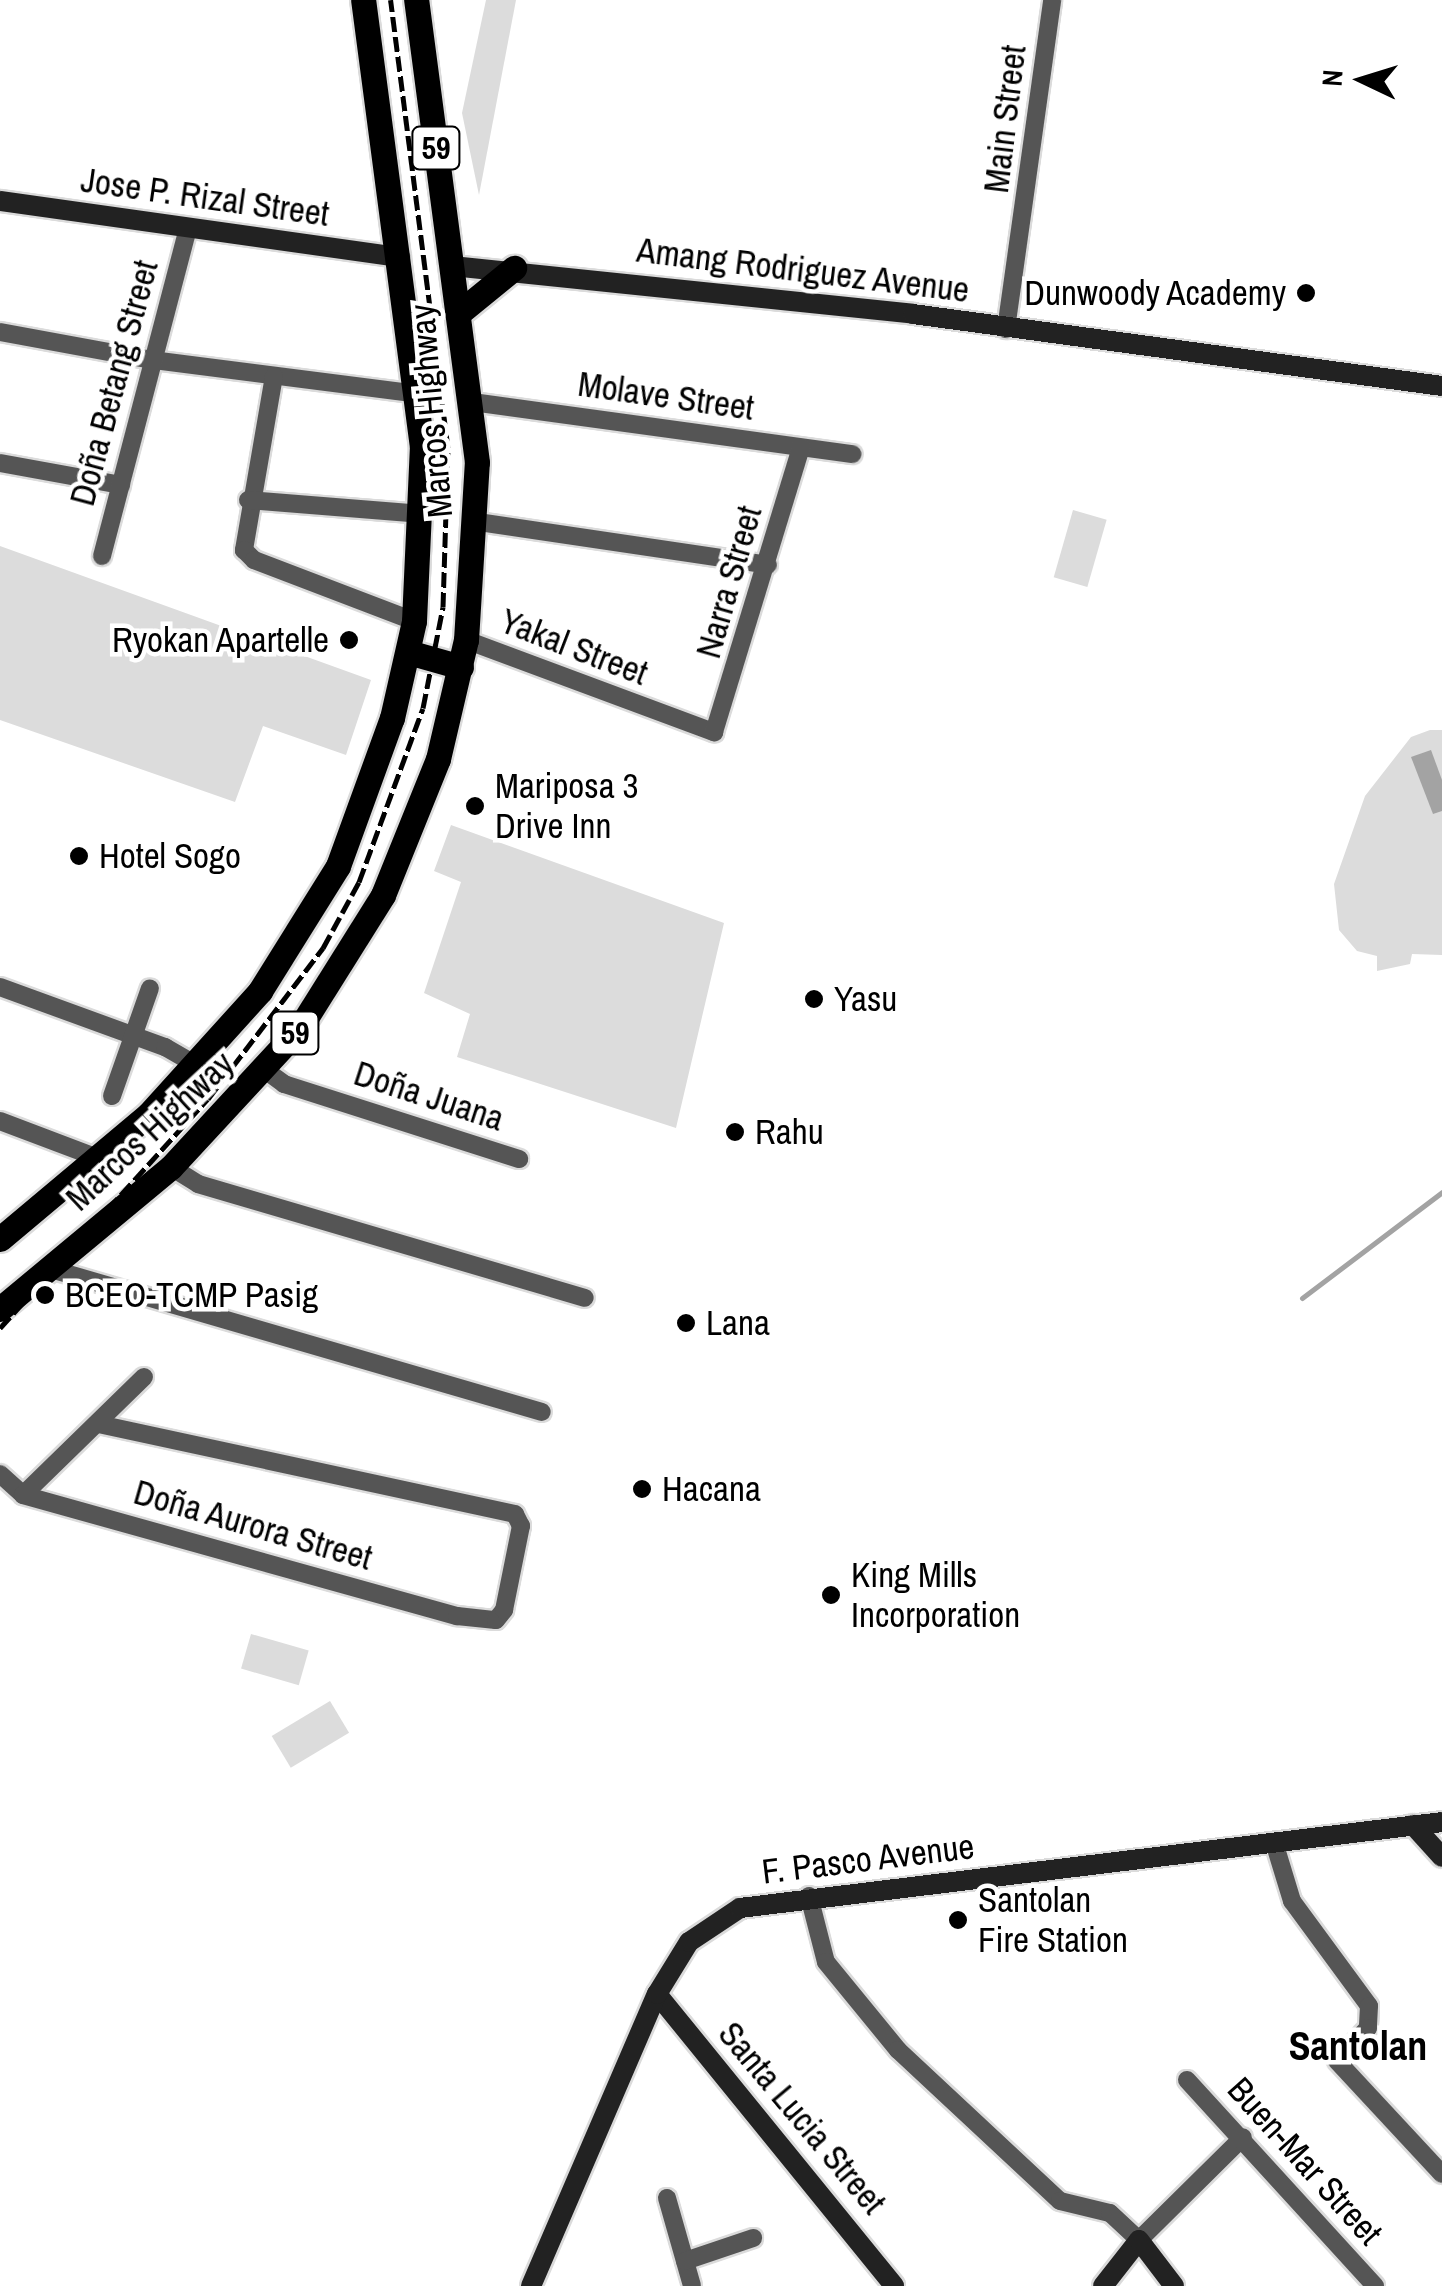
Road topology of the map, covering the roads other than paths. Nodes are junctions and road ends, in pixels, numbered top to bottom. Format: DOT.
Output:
graph roads {
  1 [pos="363,0"];
  2 [pos="416,0"];
  3 [pos="1052,0"];
  4 [pos="0,202"];
  5 [pos="188,228"];
  6 [pos="400,258"];
  7 [pos="452,266"];
  8 [pos="514,268"];
  9 [pos="460,312"];
  10 [pos="1012,330"];
  11 [pos="0,332"];
  12 [pos="153,360"];
  13 [pos="274,376"];
  14 [pos="1442,386"];
  15 [pos="417,394"];
  16 [pos="472,402"];
  17 [pos="801,448"];
  18 [pos="852,454"];
  19 [pos="0,464"];
  20 [pos="120,485"];
  21 [pos="248,500"];
  22 [pos="422,514"];
  23 [pos="478,522"];
  24 [pos="102,556"];
  25 [pos="768,565"];
  26 [pos="414,621"];
  27 [pos="466,640"];
  28 [pos="408,652"];
  29 [pos="461,667"];
  30 [pos="714,732"];
  31 [pos="0,987"];
  32 [pos="150,988"];
  33 [pos="134,1037"];
  34 [pos="198,1066"];
  35 [pos="266,1070"];
  36 [pos="112,1096"];
  37 [pos="0,1120"];
  38 [pos="98,1158"];
  39 [pos="519,1159"];
  40 [pos="171,1167"];
  41 [pos="0,1239"];
  42 [pos="51,1269"];
  43 [pos="585,1298"];
  44 [pos="0,1309"];
  45 [pos="144,1377"];
  46 [pos="542,1412"];
  47 [pos="100,1424"];
  48 [pos="0,1474"];
  49 [pos="23,1495"];
  50 [pos="1442,1822"];
  51 [pos="1413,1825"];
  52 [pos="1274,1842"];
  53 [pos="1442,1857"];
  54 [pos="809,1896"];
  55 [pos="657,1994"];
  56 [pos="1188,2080"];
  57 [pos="1242,2137"];
  58 [pos="1442,2174"];
  59 [pos="667,2198"];
  60 [pos="753,2238"];
  61 [pos="1139,2240"];
  62 [pos="685,2262"];
  63 [pos="531,2286"];
  64 [pos="692,2286"];
  65 [pos="894,2286"];
  66 [pos="1103,2286"];
  67 [pos="1174,2286"];
  68 [pos="1374,2286"];
  1 -- 6 [label="main road, Marcos Highway / 59"];
  2 -- 7 [label="main road, Marcos Highway / 59"];
  3 -- 10 [label="street, Main Street"];
  4 -- 5 [label="street, Jose P. Rizal Street"];
  5 -- 6 [label="street, Jose P. Rizal Street"];
  5 -- 12 [label="street, Doña Betang Street"];
  6 -- 15 [label="main road, Marcos Highway / 59"];
  7 -- 8 [label="street, Amang Rodriguez Avenue"];
  7 -- 9 [label="main road, Marcos Highway / 59"];
  8 -- 9 [label="main road"];
  8 -- 10 [label="street, Amang Rodriguez Avenue"];
  9 -- 16 [label="main road, Marcos Highway / 59"];
  10 -- 14 [label="street, Amang Rodriguez Avenue"];
  11 -- 12 [label="street"];
  12 -- 13 [label="street"];
  12 -- 20 [label="street, Doña Betang Street"];
  13 -- 15 [label="street"];
  13 -- 21 [label="street"];
  15 -- 22 [label="main road, Marcos Highway / 59"];
  16 -- 17 [label="street, Molave Street"];
  16 -- 23 [label="main road, Marcos Highway / 59"];
  17 -- 18 [label="street, Molave Street"];
  17 -- 25 [label="street, Narra Street"];
  19 -- 20 [label="street"];
  20 -- 24 [label="street, Doña Betang Street"];
  21 -- 22 [label="street"];
  21 -- 26 [label="street"];
  22 -- 26 [label="main road, Marcos Highway / 59"];
  23 -- 25 [label="street"];
  23 -- 27 [label="main road, Marcos Highway / 59"];
  25 -- 30 [label="street, Narra Street"];
  26 -- 28 [label="main road, Marcos Highway / 59"];
  27 -- 29 [label="main road, Marcos Highway / 59"];
  27 -- 30 [label="street, Yakal Street"];
  28 -- 29 [label="main road"];
  28 -- 34 [label="main road, Marcos Highway / 59"];
  29 -- 35 [label="main road, Marcos Highway / 59"];
  31 -- 33 [label="street"];
  32 -- 33 [label="street"];
  33 -- 34 [label="street"];
  33 -- 36 [label="street"];
  34 -- 38 [label="main road, Marcos Highway / 59"];
  35 -- 39 [label="street, Doña Juana"];
  35 -- 40 [label="main road, Marcos Highway / 59"];
  37 -- 38 [label="street"];
  38 -- 41 [label="main road, Marcos Highway / 59"];
  40 -- 42 [label="main road, Marcos Highway / 59"];
  40 -- 43 [label="street"];
  42 -- 44 [label="main road, Marcos Highway / 59"];
  42 -- 46 [label="street"];
  45 -- 47 [label="street"];
  47 -- 49 [label="street"];
  47 -- 49 [label="street, Doña Aurora Street"];
  48 -- 49 [label="street, Doña Aurora Street"];
  50 -- 51 [label="street, F. Pasco Avenue"];
  51 -- 52 [label="street, F. Pasco Avenue"];
  51 -- 53 [label="street"];
  52 -- 54 [label="street, F. Pasco Avenue"];
  52 -- 58 [label="street"];
  54 -- 55 [label="street, F. Pasco Avenue"];
  54 -- 61 [label="street"];
  55 -- 63 [label="street, F. Pasco Avenue"];
  55 -- 65 [label="street, Santa Lucia Street"];
  56 -- 57 [label="street, Buen-Mar Street"];
  57 -- 61 [label="street"];
  57 -- 68 [label="street, Buen-Mar Street"];
  59 -- 62 [label="street"];
  60 -- 62 [label="street"];
  61 -- 66 [label="street"];
  61 -- 67 [label="street"];
  62 -- 64 [label="street"];
}
